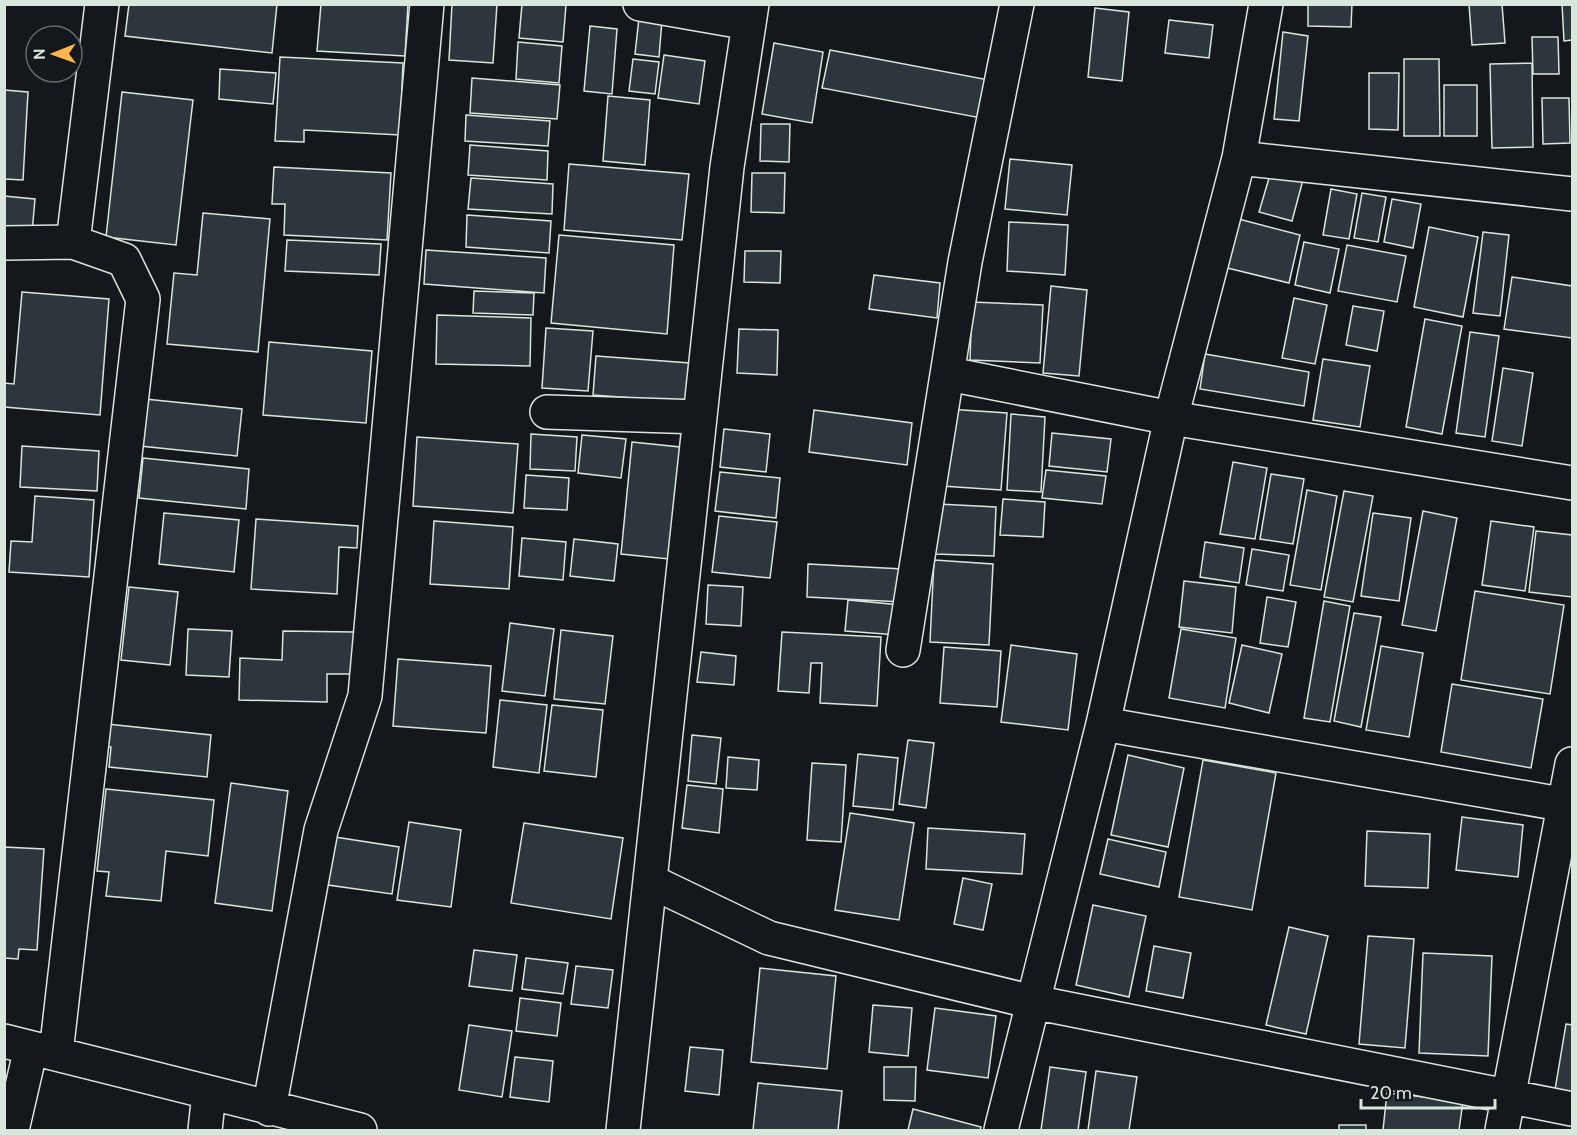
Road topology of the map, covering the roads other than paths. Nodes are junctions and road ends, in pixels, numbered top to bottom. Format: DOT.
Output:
graph roads {
  1 [pos="102,4"];
  2 [pos="427,4"];
  3 [pos="640,4"];
  4 [pos="1017,4"];
  5 [pos="1266,4"];
  6 [pos="751,14"];
  7 [pos="1239,158"];
  8 [pos="1572,194"];
  9 [pos="4,243"];
  10 [pos="73,243"];
  11 [pos="949,374"];
  12 [pos="547,412"];
  13 [pos="700,417"];
  14 [pos="1171,418"];
  15 [pos="1572,483"];
  16 [pos="903,650"];
  17 [pos="1103,724"];
  18 [pos="1572,764"];
  19 [pos="1569,806"];
  20 [pos="650,881"];
  21 [pos="1034,1002"];
  22 [pos="30,1047"];
  23 [pos="209,1093"];
  24 [pos="1510,1096"];
  25 [pos="1572,1108"];
  26 [pos="269,1109"];
  27 [pos="12,1131"];
  28 [pos="206,1131"];
  29 [pos="360,1131"];
  30 [pos="623,1131"];
  31 [pos="1001,1131"];
  32 [pos="1502,1131"];
  1 -- 10 [label="street"];
  2 -- 26 [label="street"];
  3 -- 6 [label="street"];
  4 -- 11 [label="street"];
  5 -- 7 [label="street"];
  6 -- 13 [label="street"];
  7 -- 8 [label="street"];
  7 -- 14 [label="street"];
  9 -- 10 [label="street"];
  10 -- 22 [label="street"];
  11 -- 14 [label="street"];
  11 -- 16 [label="street"];
  12 -- 13 [label="street"];
  13 -- 20 [label="street"];
  14 -- 15 [label="street"];
  14 -- 17 [label="street"];
  17 -- 19 [label="street"];
  17 -- 21 [label="street"];
  18 -- 19 [label="street"];
  19 -- 24 [label="street"];
  20 -- 21 [label="street"];
  20 -- 30 [label="street"];
  21 -- 24 [label="street"];
  21 -- 31 [label="street"];
  22 -- 23 [label="street"];
  22 -- 27 [label="street"];
  23 -- 26 [label="street"];
  23 -- 28 [label="street"];
  24 -- 25 [label="street"];
  24 -- 32 [label="street"];
  26 -- 29 [label="street"];
}
